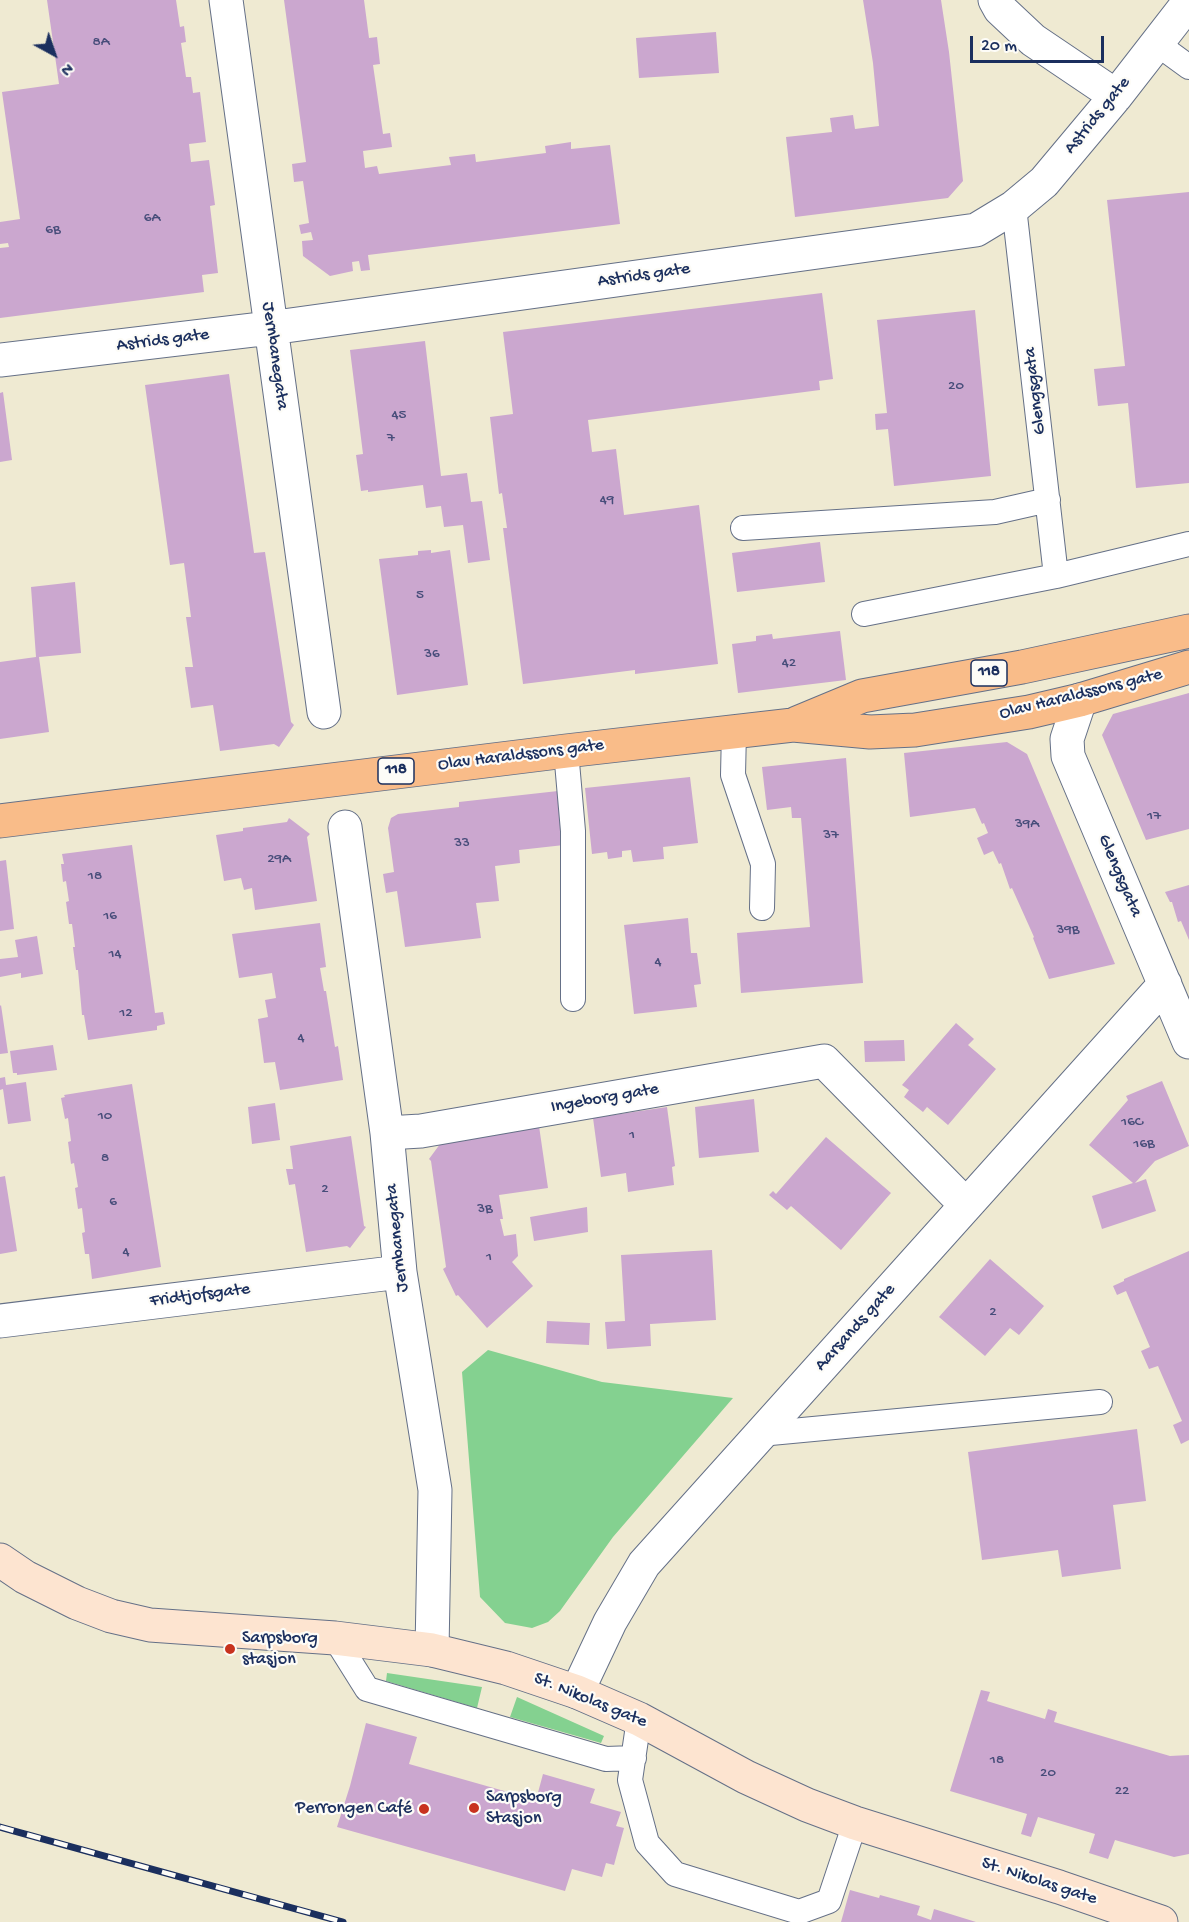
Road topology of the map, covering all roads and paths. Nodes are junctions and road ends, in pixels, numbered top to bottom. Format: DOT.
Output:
graph roads {
  1 [pos="226,0"];
  2 [pos="995,0"];
  3 [pos="1189,2"];
  4 [pos="1156,43"];
  5 [pos="1189,67"];
  6 [pos="1116,96"];
  7 [pos="1014,207"];
  8 [pos="270,328"];
  9 [pos="0,360"];
  10 [pos="1048,500"];
  11 [pos="743,528"];
  12 [pos="1189,544"];
  13 [pos="1056,576"];
  14 [pos="864,614"];
  15 [pos="1189,631"];
  16 [pos="1189,667"];
  17 [pos="1080,700"];
  18 [pos="324,712"];
  19 [pos="793,725"];
  20 [pos="734,731"];
  21 [pos="566,751"];
  22 [pos="0,821"];
  23 [pos="345,827"];
  24 [pos="762,908"];
  25 [pos="1165,984"];
  26 [pos="573,999"];
  27 [pos="1189,1042"];
  28 [pos="387,1133"];
  29 [pos="966,1205"];
  30 [pos="400,1272"];
  31 [pos="0,1321"];
  32 [pos="1100,1402"];
  33 [pos="760,1434"];
  34 [pos="0,1560"];
  35 [pos="335,1638"];
  36 [pos="432,1650"];
  37 [pos="577,1692"];
  38 [pos="639,1719"];
  39 [pos="634,1758"];
  40 [pos="855,1823"];
  41 [pos="1161,1922"];
  1 -- 8 [label="street, Jernbanegata"];
  2 -- 6 [label="street"];
  3 -- 4 [label="street, Astrids gate"];
  4 -- 5 [label="lane"];
  4 -- 6 [label="street, Astrids gate"];
  6 -- 7 [label="street, Astrids gate"];
  7 -- 8 [label="street, Astrids gate"];
  7 -- 10 [label="lane, Glengsgata"];
  8 -- 9 [label="street, Astrids gate"];
  8 -- 18 [label="street, Jernbanegata"];
  10 -- 11 [label="lane"];
  10 -- 13 [label="lane, Glengsgata"];
  12 -- 13 [label="lane"];
  13 -- 14 [label="lane"];
  15 -- 19 [label="main road, Olav Haraldssons gate / 118"];
  16 -- 17 [label="main road, Olav Haraldssons gate / 118"];
  17 -- 19 [label="main road, Olav Haraldssons gate / 118"];
  17 -- 25 [label="street, Glengsgata"];
  19 -- 20 [label="main road, Olav Haraldssons gate / 118"];
  20 -- 21 [label="main road, Olav Haraldssons gate / 118"];
  20 -- 24 [label="lane"];
  21 -- 22 [label="main road, Olav Haraldssons gate / 118"];
  21 -- 26 [label="lane"];
  23 -- 28 [label="street, Jernbanegata"];
  25 -- 27 [label="street, Glengsgata"];
  25 -- 29 [label="street, Aarsands gate"];
  28 -- 29 [label="street, Ingeborg gate"];
  28 -- 30 [label="street, Jernbanegata"];
  29 -- 33 [label="street, Aarsands gate"];
  30 -- 31 [label="street, Fridtjofsgate"];
  30 -- 36 [label="street, Jernbanegata"];
  32 -- 33 [label="lane"];
  33 -- 37 [label="street, Aarsands gate"];
  34 -- 35 [label="street, St. Nikolas gate"];
  35 -- 36 [label="street, St. Nikolas gate"];
  35 -- 39 [label="lane"];
  36 -- 37 [label="street, St. Nikolas gate"];
  37 -- 38 [label="street, St. Nikolas gate"];
  38 -- 39 [label="lane"];
  38 -- 40 [label="street, St. Nikolas gate"];
  39 -- 40 [label="lane"];
  40 -- 41 [label="street, St. Nikolas gate"];
}
